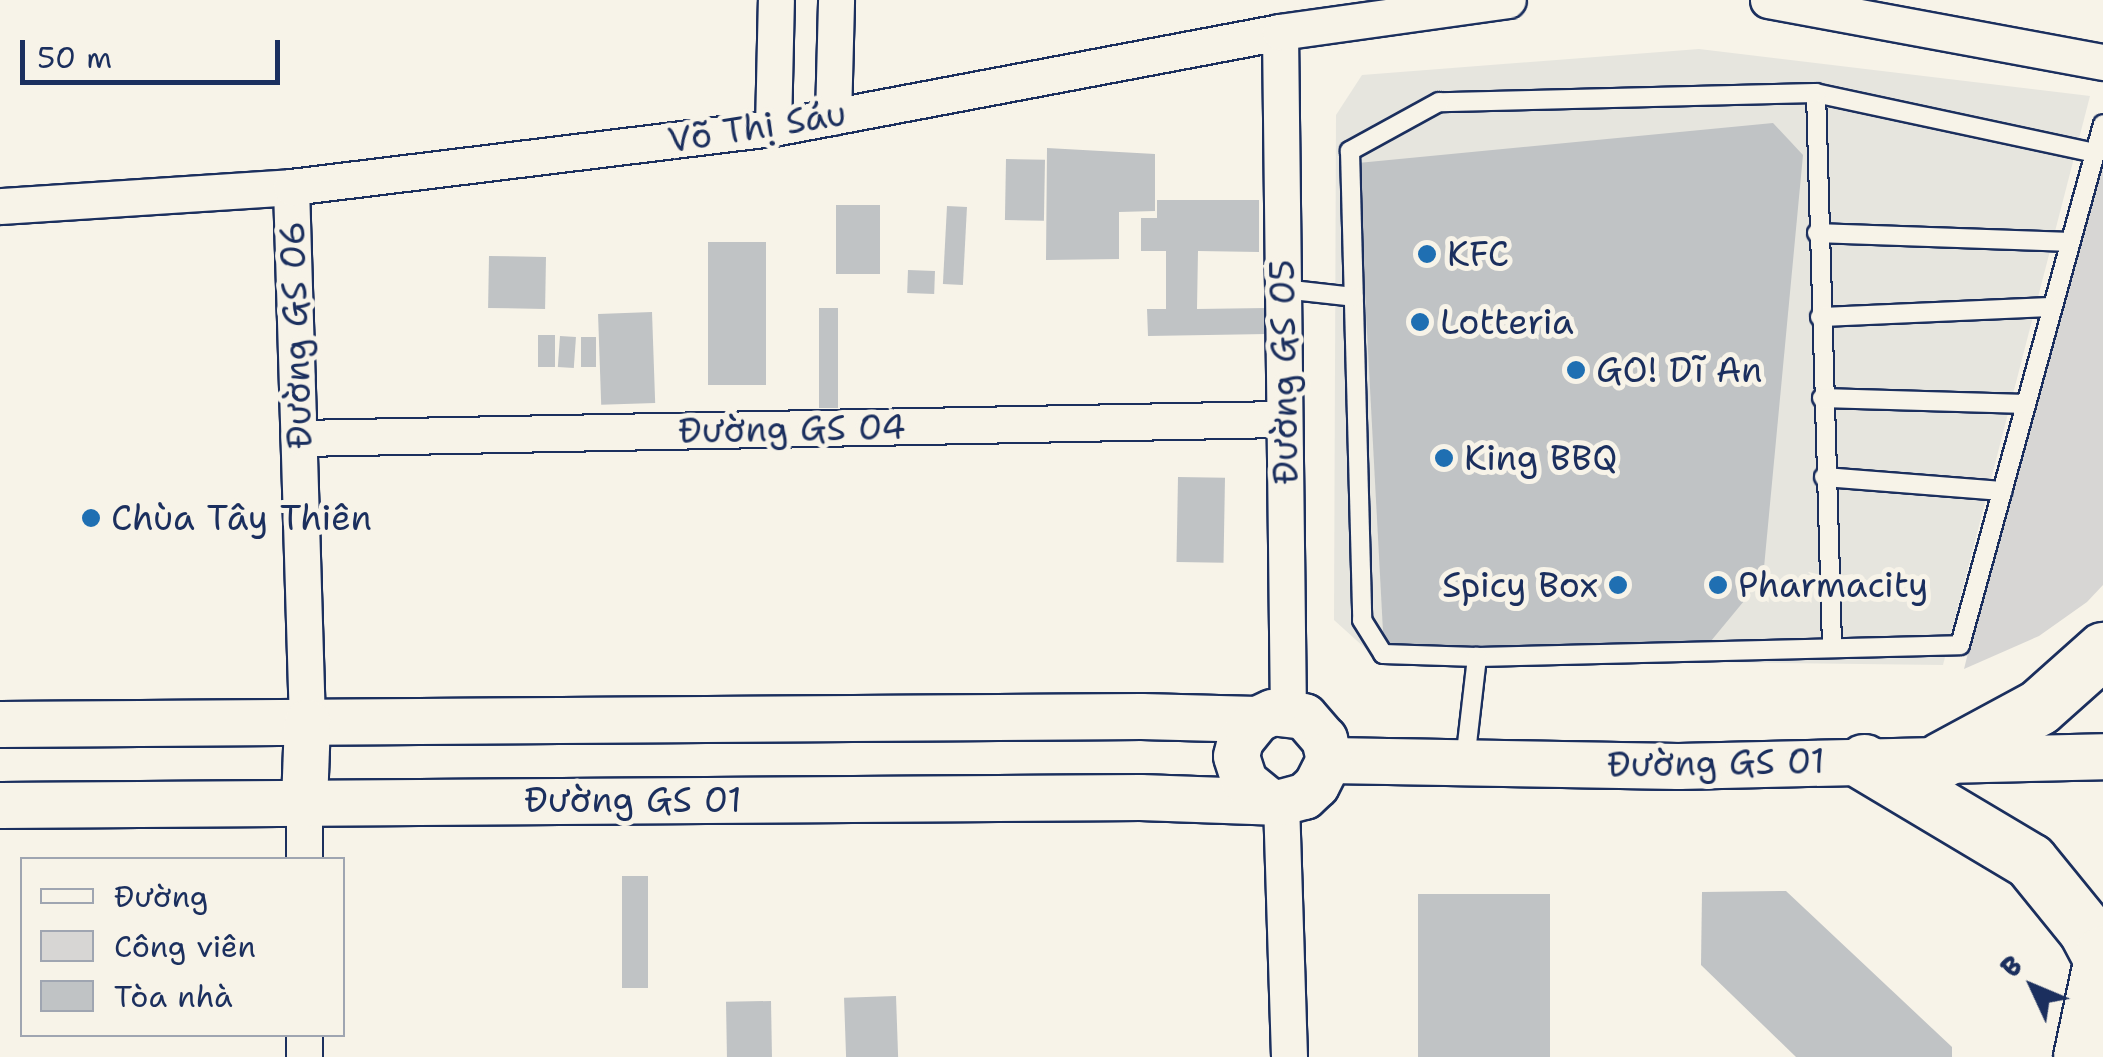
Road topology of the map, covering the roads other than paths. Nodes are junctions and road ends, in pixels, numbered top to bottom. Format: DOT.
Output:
graph roads {
  1 [pos="776,0"];
  2 [pos="836,0"];
  3 [pos="1508,0"];
  4 [pos="1768,0"];
  5 [pos="1847,8"];
  6 [pos="1280,32"];
  7 [pos="2103,62"];
  8 [pos="1816,93"];
  9 [pos="834,117"];
  10 [pos="2103,124"];
  11 [pos="774,128"];
  12 [pos="2095,153"];
  13 [pos="291,186"];
  14 [pos="0,206"];
  15 [pos="1817,233"];
  16 [pos="2070,242"];
  17 [pos="1283,289"];
  18 [pos="1354,297"];
  19 [pos="2052,307"];
  20 [pos="1820,317"];
  21 [pos="1822,398"];
  22 [pos="2026,404"];
  23 [pos="1284,419"];
  24 [pos="300,438"];
  25 [pos="1824,478"];
  26 [pos="2002,491"];
  27 [pos="1832,646"];
  28 [pos="2103,650"];
  29 [pos="1477,658"];
  30 [pos="1272,715"];
  31 [pos="307,722"];
  32 [pos="0,724"];
  33 [pos="2103,756"];
  34 [pos="1329,760"];
  35 [pos="1941,760"];
  36 [pos="1465,762"];
  37 [pos="1864,762"];
  38 [pos="1274,801"];
  39 [pos="304,803"];
  40 [pos="0,805"];
  41 [pos="304,857"];
  42 [pos="2102,956"];
  43 [pos="1290,1057"];
  44 [pos="2081,1057"];
  1 -- 11 [label="street"];
  2 -- 9 [label="street"];
  3 -- 6 [label="street, Võ Thị Sáu"];
  4 -- 5 [label="street"];
  5 -- 7 [label="street"];
  6 -- 9 [label="street, Võ Thị Sáu"];
  6 -- 17 [label="street, Đường GS 05"];
  8 -- 12 [label="lane"];
  8 -- 15 [label="lane"];
  8 -- 18 [label="lane"];
  9 -- 11 [label="street, Võ Thị Sáu"];
  10 -- 12 [label="lane"];
  11 -- 13 [label="street, Võ Thị Sáu"];
  12 -- 16 [label="lane"];
  13 -- 14 [label="street, Võ Thị Sáu"];
  13 -- 24 [label="street, Đường GS 06"];
  15 -- 16 [label="lane"];
  15 -- 20 [label="lane"];
  16 -- 19 [label="lane"];
  17 -- 18 [label="lane"];
  17 -- 23 [label="street, Đường GS 05"];
  18 -- 29 [label="lane"];
  19 -- 20 [label="lane"];
  19 -- 22 [label="lane"];
  20 -- 21 [label="lane"];
  21 -- 22 [label="lane"];
  21 -- 25 [label="lane"];
  22 -- 26 [label="lane"];
  23 -- 24 [label="street, Đường GS 04"];
  23 -- 30 [label="street, Đường GS 05"];
  24 -- 31 [label="street, Đường GS 06"];
  25 -- 26 [label="lane"];
  25 -- 27 [label="lane"];
  26 -- 27 [label="lane"];
  27 -- 29 [label="lane"];
  28 -- 35 [label="main road"];
  29 -- 36 [label="lane"];
  30 -- 31 [label="street"];
  30 -- 34 [label="street"];
  30 -- 38 [label="street"];
  31 -- 32 [label="street"];
  31 -- 39 [label="street"];
  33 -- 35 [label="street, Đường GS 01"];
  34 -- 36 [label="street, Đường GS 01"];
  34 -- 38 [label="street"];
  35 -- 37 [label="street, Đường GS 01"];
  36 -- 37 [label="street, Đường GS 01"];
  37 -- 42 [label="main road"];
  38 -- 39 [label="street, Đường GS 01"];
  38 -- 43 [label="street"];
  39 -- 40 [label="street, Đường GS 01"];
  39 -- 41 [label="street"];
  42 -- 44 [label="main road"];
}
